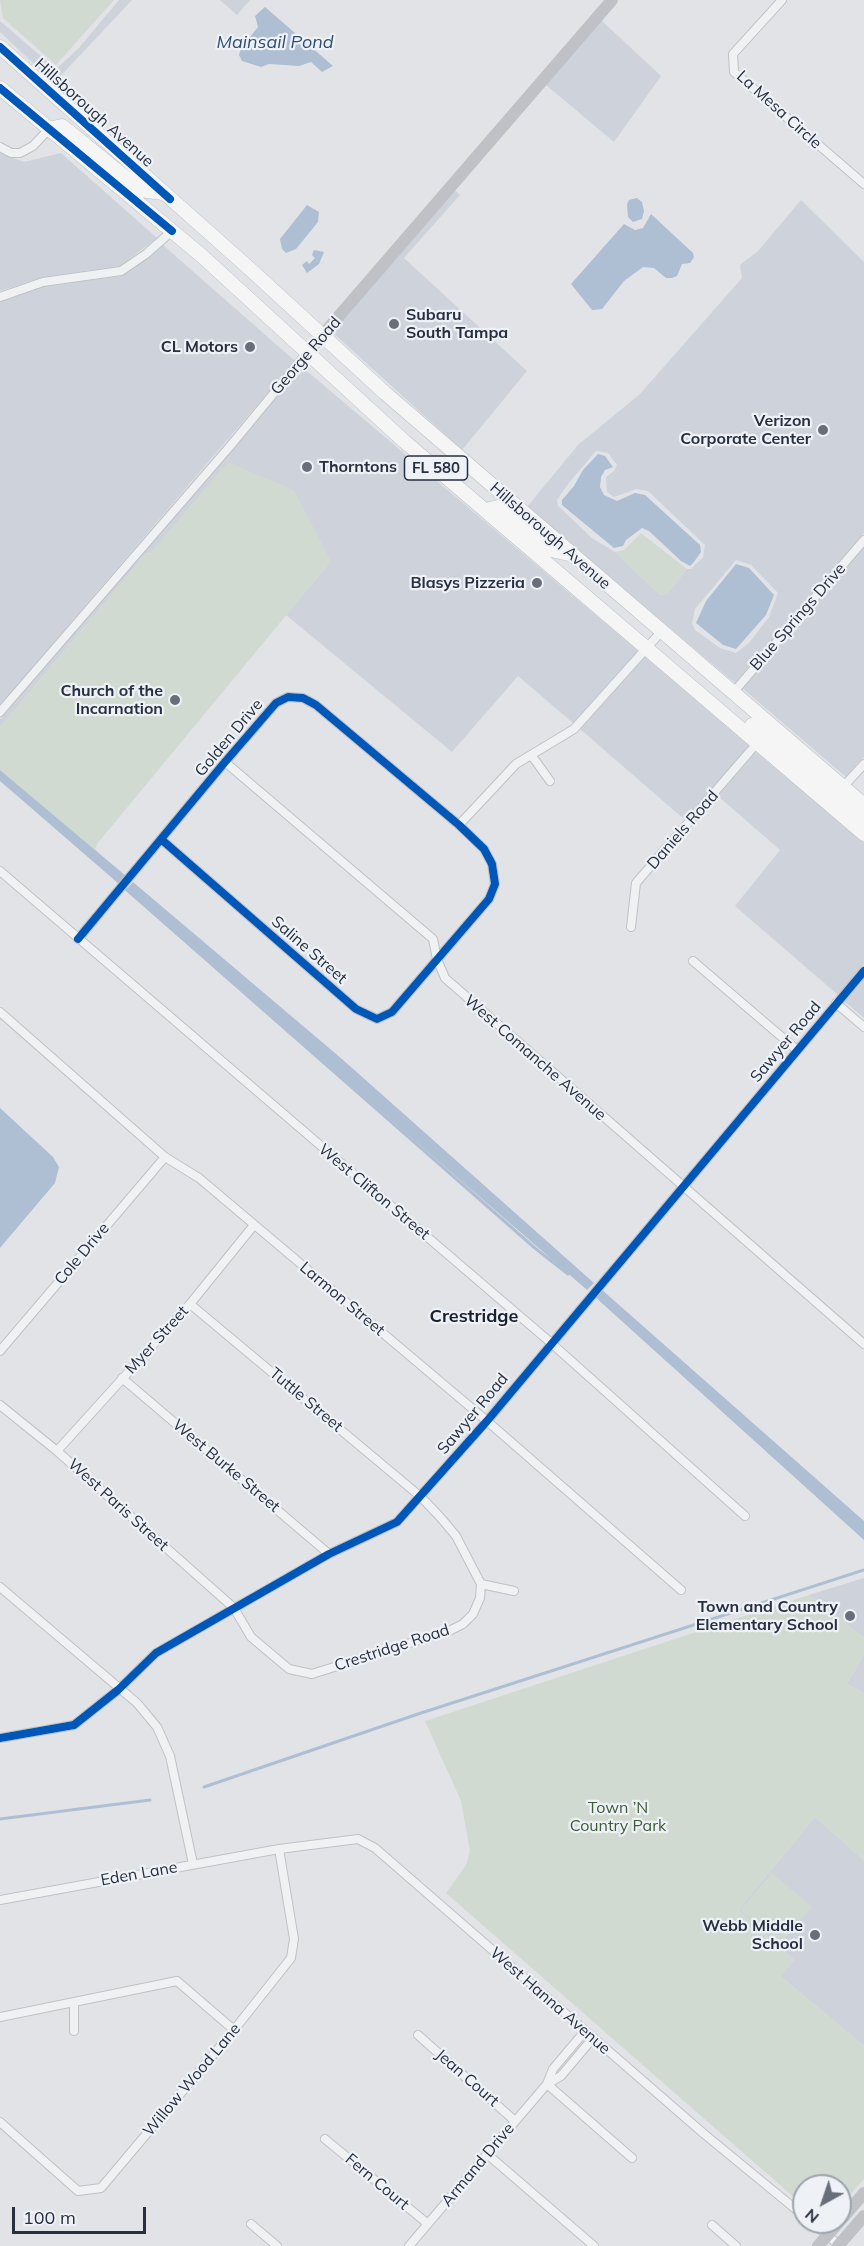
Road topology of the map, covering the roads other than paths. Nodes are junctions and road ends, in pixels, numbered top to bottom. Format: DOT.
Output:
graph roads {
  1 [pos="612,0"];
  2 [pos="782,0"];
  3 [pos="0,40"];
  4 [pos="0,46"];
  5 [pos="12,56"];
  6 [pos="0,88"];
  7 [pos="49,129"];
  8 [pos="0,147"];
  9 [pos="864,184"];
  10 [pos="163,193"];
  11 [pos="172,231"];
  12 [pos="0,297"];
  13 [pos="321,337"];
  14 [pos="307,353"];
  15 [pos="486,510"];
  16 [pos="864,540"];
  17 [pos="571,555"];
  18 [pos="661,632"];
  19 [pos="647,648"];
  20 [pos="732,694"];
  21 [pos="0,712"];
  22 [pos="732,720"];
  23 [pos="758,742"];
  24 [pos="532,756"];
  25 [pos="225,762"];
  26 [pos="864,764"];
  27 [pos="550,781"];
  28 [pos="843,787"];
  29 [pos="813,791"];
  30 [pos="864,805"];
  31 [pos="864,818"];
  32 [pos="459,825"];
  33 [pos="864,834"];
  34 [pos="162,840"];
  35 [pos="0,872"];
  36 [pos="631,927"];
  37 [pos="78,939"];
  38 [pos="437,959"];
  39 [pos="693,961"];
  40 [pos="864,971"];
  41 [pos="836,1003"];
  42 [pos="0,1012"];
  43 [pos="864,1027"];
  44 [pos="797,1050"];
  45 [pos="165,1157"];
  46 [pos="681,1187"];
  47 [pos="254,1225"];
  48 [pos="190,1304"];
  49 [pos="550,1342"];
  50 [pos="864,1344"];
  51 [pos="0,1351"];
  52 [pos="122,1378"];
  53 [pos="0,1405"];
  54 [pos="487,1421"];
  55 [pos="57,1451"];
  56 [pos="421,1497"];
  57 [pos="745,1516"];
  58 [pos="329,1554"];
  59 [pos="481,1584"];
  60 [pos="0,1587"];
  61 [pos="681,1590"];
  62 [pos="514,1592"];
  63 [pos="234,1608"];
  64 [pos="118,1690"];
  65 [pos="0,1738"];
  66 [pos="279,1849"];
  67 [pos="193,1864"];
  68 [pos="0,1899"];
  69 [pos="74,2004"];
  70 [pos="0,2017"];
  71 [pos="234,2030"];
  72 [pos="74,2031"];
  73 [pos="585,2031"];
  74 [pos="418,2035"];
  75 [pos="594,2038"];
  76 [pos="547,2084"];
  77 [pos="516,2121"];
  78 [pos="0,2122"];
  79 [pos="326,2139"];
  80 [pos="487,2154"];
  81 [pos="632,2158"];
  82 [pos="864,2193"];
  83 [pos="792,2206"];
  84 [pos="852,2206"];
  85 [pos="864,2216"];
  86 [pos="251,2224"];
  87 [pos="428,2224"];
  88 [pos="712,2225"];
  89 [pos="827,2235"];
  90 [pos="277,2246"];
  91 [pos="410,2246"];
  92 [pos="594,2246"];
  93 [pos="736,2246"];
  94 [pos="818,2246"];
  95 [pos="839,2246"];
  1 -- 13 [label="street, George Road"];
  2 -- 9 [label="street, La Mesa Circle"];
  3 -- 5 [label="main road"];
  4 -- 5 [label="main road, Hillsborough Avenue / FL 580"];
  5 -- 10 [label="main road, Hillsborough Avenue / FL 580"];
  6 -- 7 [label="main road, Hillsborough Avenue / FL 580"];
  7 -- 8 [label="street"];
  7 -- 10 [label="main road"];
  7 -- 11 [label="main road, Hillsborough Avenue / FL 580"];
  10 -- 13 [label="main road, Hillsborough Avenue / FL 580"];
  11 -- 12 [label="street"];
  11 -- 14 [label="main road, Hillsborough Avenue / FL 580"];
  13 -- 14 [label="street, George Road"];
  13 -- 17 [label="main road, Hillsborough Avenue / FL 580"];
  14 -- 15 [label="main road, Hillsborough Avenue / FL 580"];
  14 -- 21 [label="street, George Road"];
  15 -- 17 [label="main road"];
  15 -- 19 [label="main road, Hillsborough Avenue / FL 580"];
  16 -- 20 [label="street, Blue Springs Drive"];
  17 -- 18 [label="main road, Hillsborough Avenue / FL 580"];
  18 -- 19 [label="street"];
  18 -- 20 [label="main road, Hillsborough Avenue / FL 580"];
  19 -- 22 [label="main road, Hillsborough Avenue / FL 580"];
  19 -- 24 [label="street"];
  20 -- 28 [label="main road, Hillsborough Avenue / FL 580"];
  22 -- 23 [label="main road, Hillsborough Avenue / FL 580"];
  22 -- 28 [label="main road"];
  23 -- 29 [label="main road, Hillsborough Avenue / FL 580"];
  23 -- 36 [label="street, Daniels Road"];
  24 -- 27 [label="street"];
  24 -- 32 [label="street"];
  25 -- 32 [label="street, Golden Drive"];
  25 -- 34 [label="street, Golden Drive"];
  25 -- 38 [label="street, West Comanche Avenue"];
  26 -- 28 [label="street"];
  28 -- 30 [label="main road, Hillsborough Avenue / FL 580"];
  29 -- 31 [label="main road"];
  29 -- 33 [label="main road, Hillsborough Avenue / FL 580"];
  32 -- 38 [label="street, Golden Drive"];
  34 -- 37 [label="street, Golden Drive"];
  34 -- 38 [label="street, Saline Street"];
  35 -- 37 [label="street, West Clifton Street"];
  37 -- 49 [label="street, West Clifton Street"];
  38 -- 46 [label="street, West Comanche Avenue"];
  39 -- 44 [label="street"];
  40 -- 41 [label="street, Sawyer Road"];
  41 -- 43 [label="street"];
  41 -- 44 [label="street, Sawyer Road"];
  42 -- 45 [label="street, Larmon Street"];
  44 -- 46 [label="street, Sawyer Road"];
  45 -- 47 [label="street, Larmon Street"];
  45 -- 51 [label="street, Cole Drive"];
  46 -- 49 [label="street, Sawyer Road"];
  46 -- 50 [label="street, West Comanche Avenue"];
  47 -- 48 [label="street, Myer Street"];
  47 -- 54 [label="street, Larmon Street"];
  48 -- 52 [label="street, Myer Street"];
  48 -- 56 [label="street, Tuttle Street"];
  49 -- 54 [label="street, Sawyer Road"];
  49 -- 57 [label="street, West Clifton Street"];
  52 -- 55 [label="street, Myer Street"];
  52 -- 58 [label="street, West Burke Street"];
  53 -- 55 [label="street, West Paris Street"];
  54 -- 56 [label="street, Sawyer Road"];
  54 -- 61 [label="street, Larmon Street"];
  55 -- 63 [label="street, West Paris Street"];
  56 -- 58 [label="street, Sawyer Road"];
  56 -- 59 [label="street"];
  58 -- 63 [label="street, Sawyer Road"];
  59 -- 62 [label="street"];
  59 -- 63 [label="street, Crestridge Road"];
  60 -- 64 [label="street"];
  63 -- 64 [label="street, Sawyer Road"];
  64 -- 65 [label="street, Sawyer Road"];
  64 -- 67 [label="street"];
  66 -- 67 [label="street, Eden Lane"];
  66 -- 71 [label="street, Willow Wood Lane"];
  66 -- 73 [label="street, West Hanna Avenue"];
  67 -- 68 [label="street, Eden Lane"];
  69 -- 70 [label="street"];
  69 -- 71 [label="street"];
  69 -- 72 [label="street"];
  71 -- 78 [label="street, Willow Wood Lane"];
  73 -- 75 [label="street, West Hanna Avenue"];
  73 -- 76 [label="street, Armand Drive"];
  74 -- 77 [label="street, Jean Court"];
  75 -- 76 [label="street, Armand Drive"];
  75 -- 83 [label="street, West Hanna Avenue"];
  76 -- 77 [label="street, Armand Drive"];
  76 -- 81 [label="street"];
  77 -- 80 [label="street, Armand Drive"];
  79 -- 87 [label="street, Fern Court"];
  80 -- 87 [label="street, Armand Drive"];
  80 -- 92 [label="street"];
  82 -- 84 [label="street"];
  85 -- 95 [label="street"];
  86 -- 90 [label="street"];
  87 -- 91 [label="street, Armand Drive"];
  88 -- 93 [label="street"];
  89 -- 94 [label="street"];
  89 -- 95 [label="street"];
}
